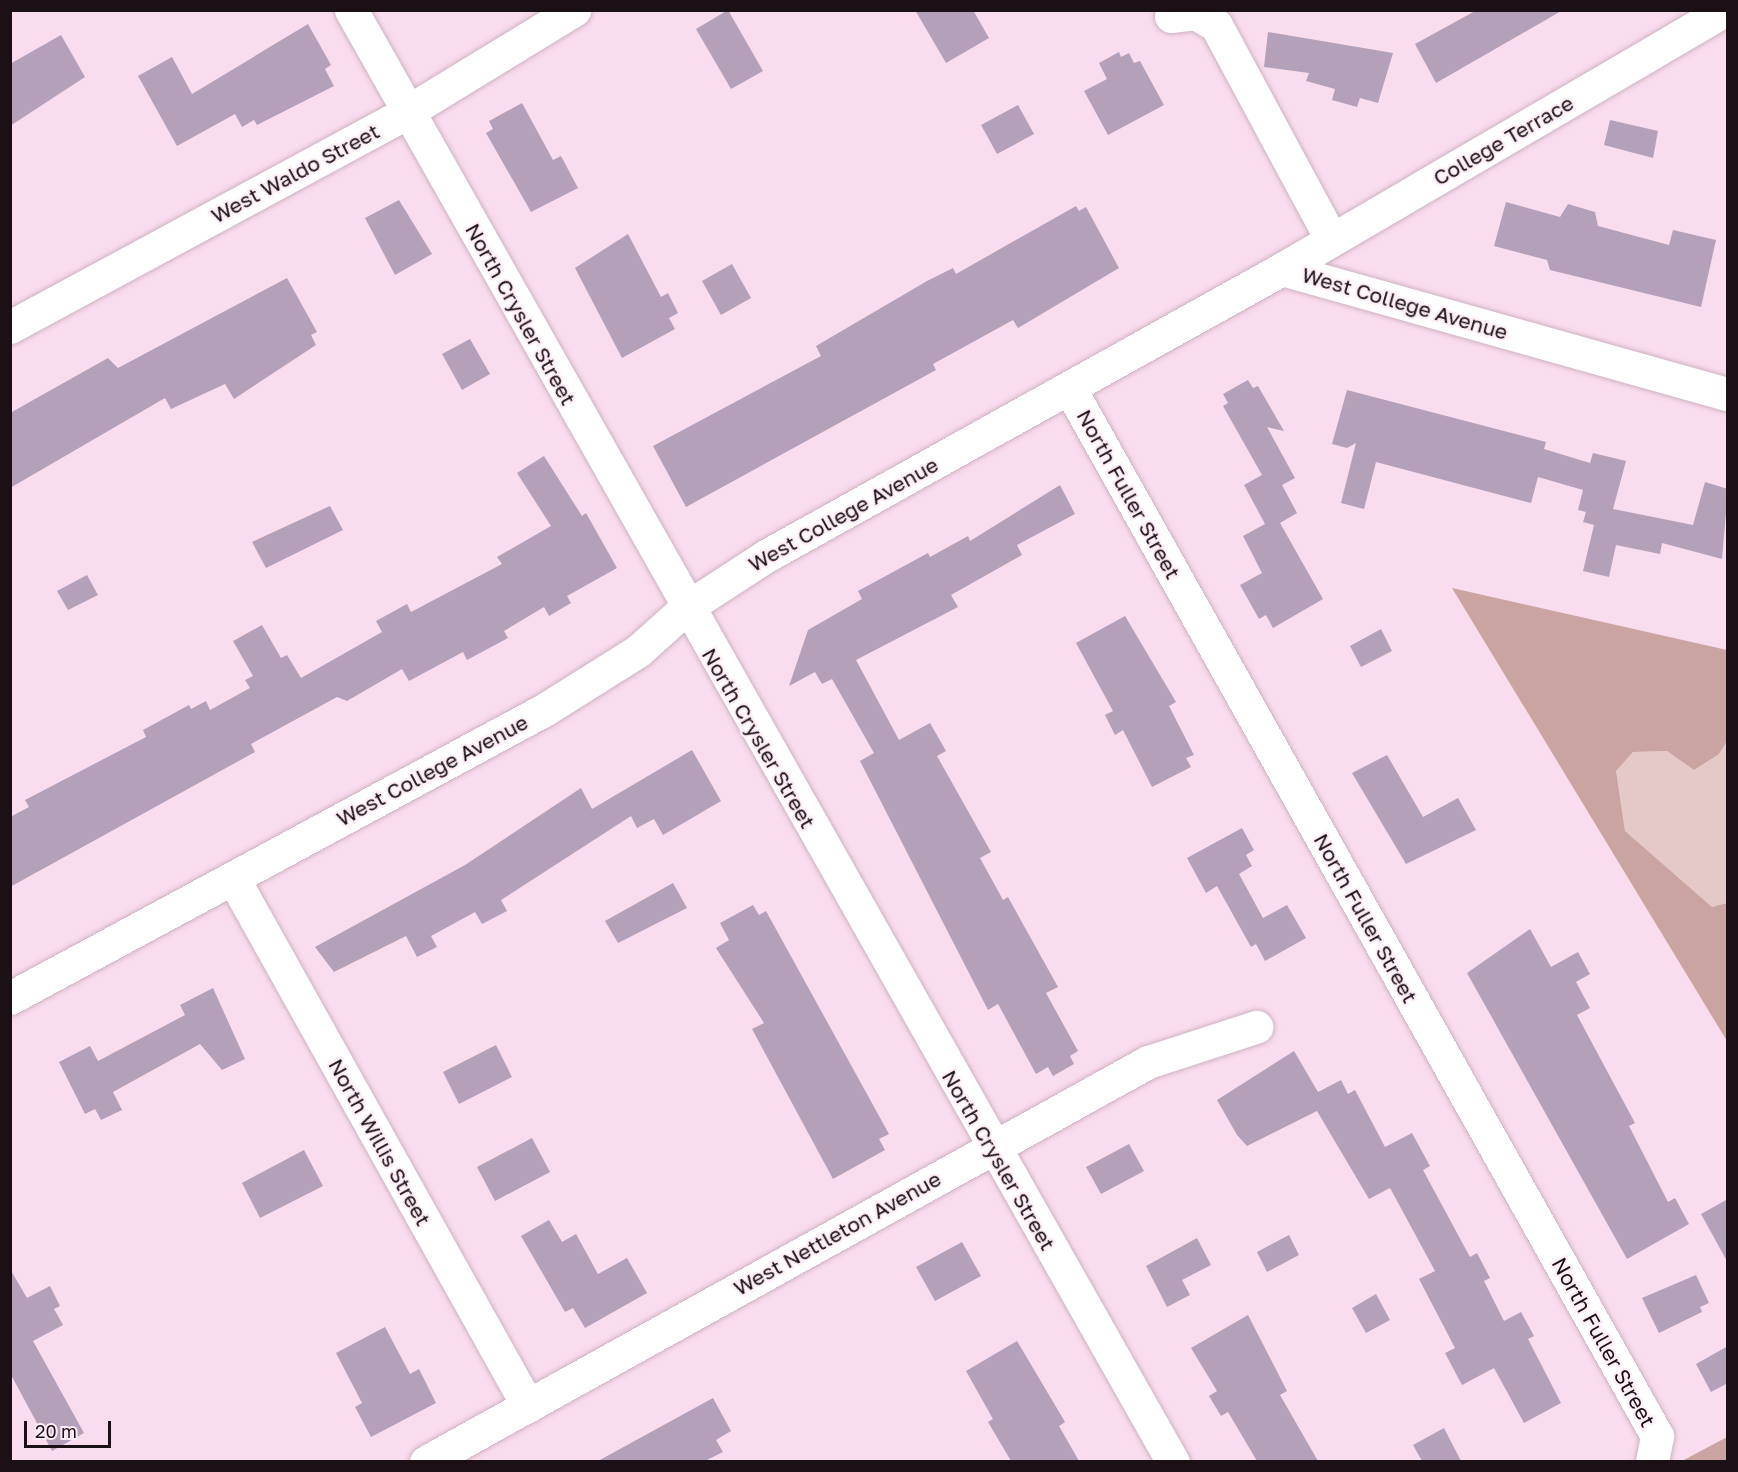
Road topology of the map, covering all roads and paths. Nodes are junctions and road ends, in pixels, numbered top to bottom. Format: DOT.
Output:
graph roads {
  1 [pos="351,10"];
  2 [pos="574,10"];
  3 [pos="1725,10"];
  4 [pos="1171,16"];
  5 [pos="407,112"];
  6 [pos="1332,240"];
  7 [pos="1282,269"];
  8 [pos="10,327"];
  9 [pos="1070,389"];
  10 [pos="1728,394"];
  11 [pos="686,608"];
  12 [pos="233,878"];
  13 [pos="10,998"];
  14 [pos="1256,1027"];
  15 [pos="992,1147"];
  16 [pos="528,1406"];
  17 [pos="1655,1455"];
  18 [pos="426,1461"];
  19 [pos="1173,1461"];
  1 -- 5 [label="street, North Crysler Street"];
  2 -- 5 [label="street, West Waldo Street"];
  3 -- 6 [label="street, College Terrace"];
  4 -- 6 [label="street"];
  5 -- 8 [label="street, West Waldo Street"];
  5 -- 11 [label="street, North Crysler Street"];
  6 -- 7 [label="street, College Terrace"];
  7 -- 9 [label="street, West College Avenue"];
  7 -- 10 [label="street, West College Avenue"];
  9 -- 11 [label="street, West College Avenue"];
  9 -- 17 [label="street, North Fuller Street"];
  11 -- 12 [label="street, West College Avenue"];
  11 -- 15 [label="street, North Crysler Street"];
  12 -- 13 [label="street, West College Avenue"];
  12 -- 16 [label="street, North Willis Street"];
  14 -- 15 [label="street, West Nettleton Avenue"];
  15 -- 16 [label="street, West Nettleton Avenue"];
  15 -- 19 [label="street, North Crysler Street"];
  16 -- 18 [label="street, West Nettleton Avenue"];
}
